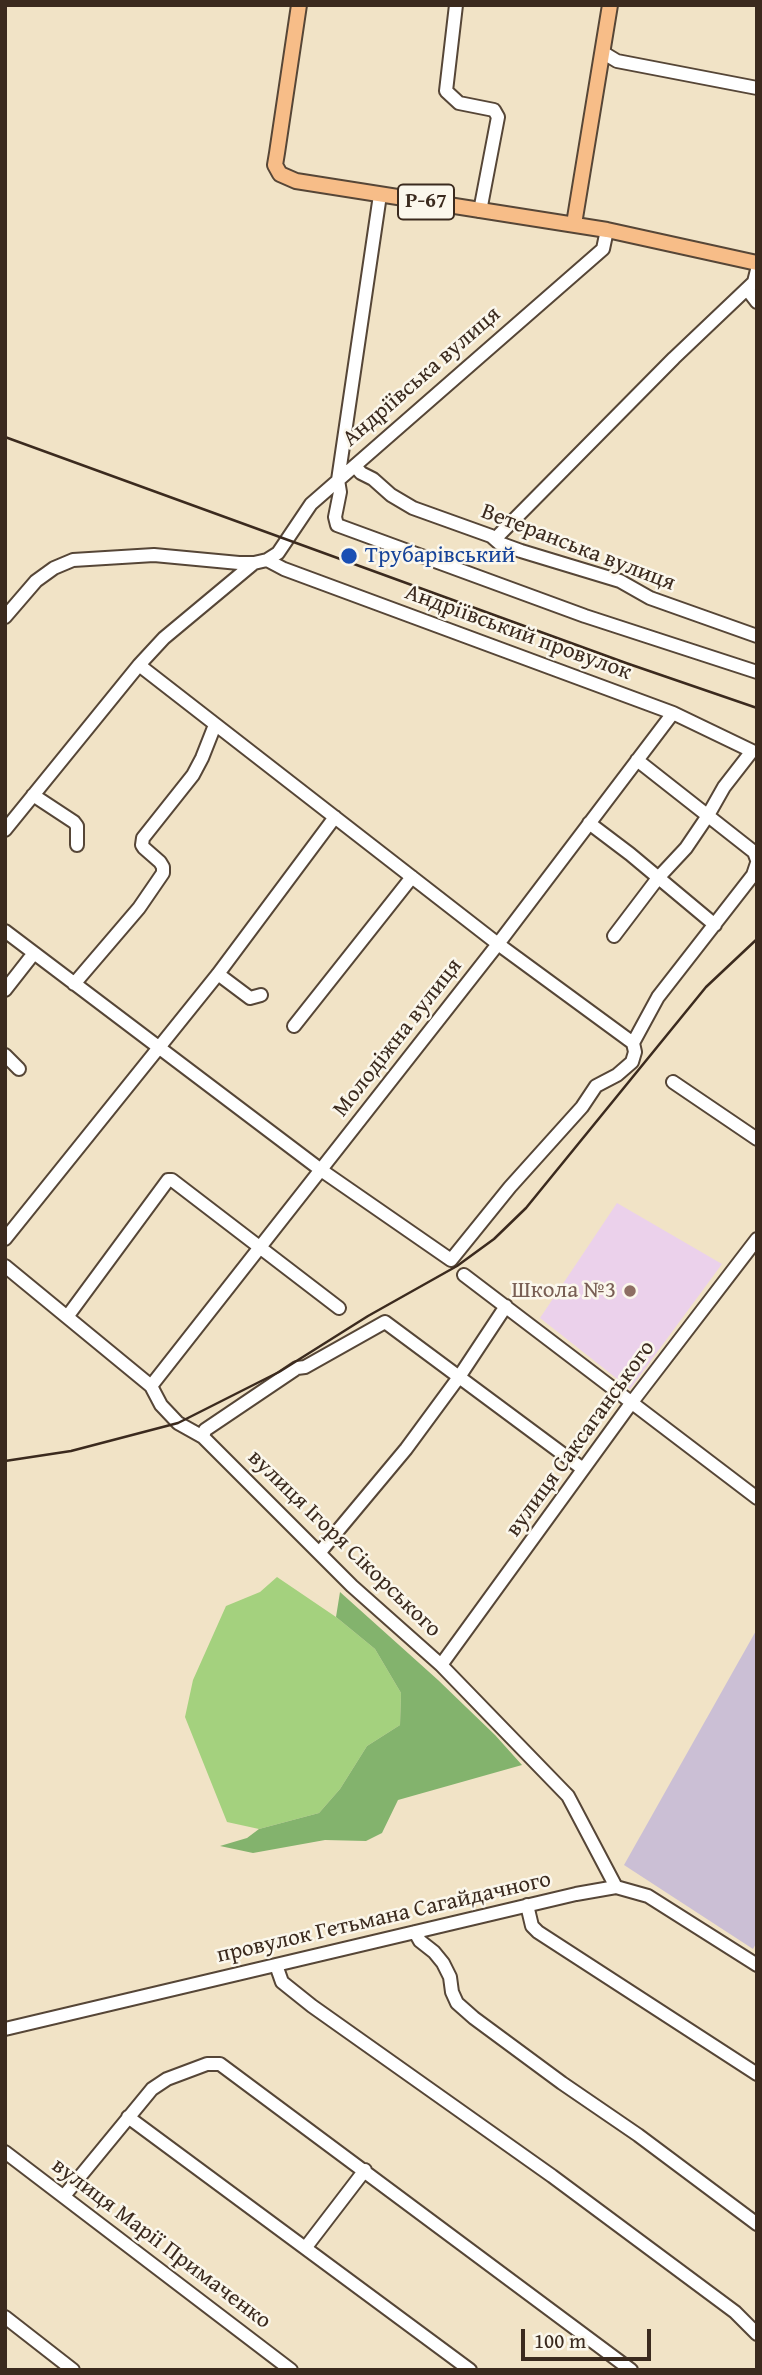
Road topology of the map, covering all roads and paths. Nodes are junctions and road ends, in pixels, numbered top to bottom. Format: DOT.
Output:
graph roads {
  1 [pos="299,5"];
  2 [pos="456,5"];
  3 [pos="610,5"];
  4 [pos="602,52"];
  5 [pos="757,88"];
  6 [pos="380,195"];
  7 [pos="480,211"];
  8 [pos="574,224"];
  9 [pos="607,230"];
  10 [pos="757,263"];
  11 [pos="757,270"];
  12 [pos="747,289"];
  13 [pos="757,302"];
  14 [pos="355,466"];
  15 [pos="338,480"];
  16 [pos="495,539"];
  17 [pos="260,562"];
  18 [pos="5,617"];
  19 [pos="757,636"];
  20 [pos="139,665"];
  21 [pos="757,672"];
  22 [pos="673,713"];
  23 [pos="215,725"];
  24 [pos="637,760"];
  25 [pos="33,795"];
  26 [pos="335,817"];
  27 [pos="707,817"];
  28 [pos="589,823"];
  29 [pos="5,830"];
  30 [pos="77,845"];
  31 [pos="757,861"];
  32 [pos="412,877"];
  33 [pos="659,878"];
  34 [pos="715,925"];
  35 [pos="5,931"];
  36 [pos="614,936"];
  37 [pos="498,944"];
  38 [pos="34,953"];
  39 [pos="218,974"];
  40 [pos="74,984"];
  41 [pos="5,990"];
  42 [pos="254,999"];
  43 [pos="294,1026"];
  44 [pos="633,1043"];
  45 [pos="158,1048"];
  46 [pos="5,1055"];
  47 [pos="19,1069"];
  48 [pos="674,1082"];
  49 [pos="757,1139"];
  50 [pos="321,1170"];
  51 [pos="5,1239"];
  52 [pos="757,1239"];
  53 [pos="260,1247"];
  54 [pos="5,1266"];
  55 [pos="464,1275"];
  56 [pos="506,1306"];
  57 [pos="339,1308"];
  58 [pos="67,1317"];
  59 [pos="459,1377"];
  60 [pos="151,1386"];
  61 [pos="632,1402"];
  62 [pos="203,1437"];
  63 [pos="583,1469"];
  64 [pos="757,1498"];
  65 [pos="320,1552"];
  66 [pos="441,1665"];
  67 [pos="616,1887"];
  68 [pos="527,1905"];
  69 [pos="415,1932"];
  70 [pos="276,1965"];
  71 [pos="757,1965"];
  72 [pos="5,2029"];
  73 [pos="757,2074"];
  74 [pos="128,2117"];
  75 [pos="5,2152"];
  76 [pos="365,2171"];
  77 [pos="64,2196"];
  78 [pos="754,2218"];
  79 [pos="306,2248"];
  80 [pos="5,2317"];
  81 [pos="757,2334"];
  82 [pos="73,2370"];
  83 [pos="291,2370"];
  84 [pos="470,2370"];
  85 [pos="631,2370"];
  1 -- 6 [label="main road, Р-67"];
  2 -- 7 [label="street"];
  3 -- 4 [label="main road"];
  4 -- 5 [label="street"];
  4 -- 8 [label="main road"];
  6 -- 7 [label="main road, Р-67"];
  6 -- 15 [label="street"];
  7 -- 8 [label="main road, Р-67"];
  8 -- 9 [label="main road, Р-67"];
  9 -- 10 [label="main road, Р-67"];
  9 -- 14 [label="street, Андріївська вулиця"];
  11 -- 12 [label="street"];
  12 -- 13 [label="street"];
  12 -- 16 [label="street"];
  14 -- 15 [label="street, Андріївська вулиця"];
  14 -- 16 [label="street, Ветеранська вулиця"];
  15 -- 17 [label="street, Андріївська вулиця"];
  15 -- 21 [label="street"];
  16 -- 19 [label="street, Ветеранська вулиця"];
  17 -- 18 [label="street, Андріївський провулок"];
  17 -- 20 [label="street, Андріївська вулиця"];
  17 -- 22 [label="street, Андріївський провулок"];
  20 -- 23 [label="street"];
  20 -- 25 [label="street, Андріївська вулиця"];
  22 -- 24 [label="street, Молодіжна вулиця"];
  22 -- 27 [label="street, Андріївський провулок"];
  23 -- 26 [label="street"];
  23 -- 40 [label="street"];
  24 -- 27 [label="street"];
  24 -- 28 [label="street, Молодіжна вулиця"];
  25 -- 29 [label="street, Андріївська вулиця"];
  25 -- 30 [label="street"];
  26 -- 32 [label="street"];
  26 -- 39 [label="street"];
  27 -- 31 [label="street"];
  27 -- 33 [label="street"];
  28 -- 33 [label="street"];
  28 -- 37 [label="street, Молодіжна вулиця"];
  31 -- 34 [label="street"];
  32 -- 37 [label="street"];
  32 -- 43 [label="street"];
  33 -- 34 [label="street"];
  33 -- 36 [label="street"];
  34 -- 44 [label="street"];
  35 -- 38 [label="street"];
  37 -- 44 [label="street"];
  37 -- 50 [label="street, Молодіжна вулиця"];
  38 -- 40 [label="street"];
  38 -- 41 [label="street"];
  39 -- 42 [label="street"];
  39 -- 45 [label="street"];
  40 -- 45 [label="street"];
  44 -- 50 [label="street"];
  45 -- 50 [label="street"];
  45 -- 51 [label="street"];
  46 -- 47 [label="street"];
  48 -- 49 [label="street"];
  50 -- 53 [label="street, Молодіжна вулиця"];
  52 -- 61 [label="street, вулиця Саксаганського"];
  53 -- 57 [label="street"];
  53 -- 58 [label="street"];
  53 -- 60 [label="street, Молодіжна вулиця"];
  54 -- 58 [label="street, вулиця Ігоря Сікорського"];
  55 -- 56 [label="street"];
  56 -- 59 [label="street"];
  56 -- 61 [label="street"];
  58 -- 60 [label="street, вулиця Ігоря Сікорського"];
  59 -- 62 [label="street"];
  59 -- 63 [label="street"];
  59 -- 65 [label="street"];
  60 -- 62 [label="street, вулиця Ігоря Сікорського"];
  61 -- 63 [label="street, вулиця Саксаганського"];
  61 -- 64 [label="street"];
  62 -- 65 [label="street, вулиця Ігоря Сікорського"];
  63 -- 66 [label="street, вулиця Саксаганського"];
  65 -- 66 [label="street, вулиця Ігоря Сікорського"];
  66 -- 67 [label="street, вулиця Ігоря Сікорського"];
  67 -- 68 [label="street, провулок Гетьмана Сагайдачного"];
  67 -- 71 [label="street, провулок Гетьмана Сагайдачного"];
  68 -- 69 [label="street, провулок Гетьмана Сагайдачного"];
  68 -- 73 [label="street"];
  69 -- 70 [label="street, провулок Гетьмана Сагайдачного"];
  69 -- 78 [label="street"];
  70 -- 72 [label="street, провулок Гетьмана Сагайдачного"];
  70 -- 81 [label="street"];
  74 -- 76 [label="street"];
  74 -- 77 [label="street"];
  74 -- 79 [label="street"];
  75 -- 77 [label="street, вулиця Марії Примаченко"];
  76 -- 79 [label="street"];
  76 -- 85 [label="street"];
  77 -- 83 [label="street, вулиця Марії Примаченко"];
  79 -- 84 [label="street"];
  80 -- 82 [label="street"];
}
